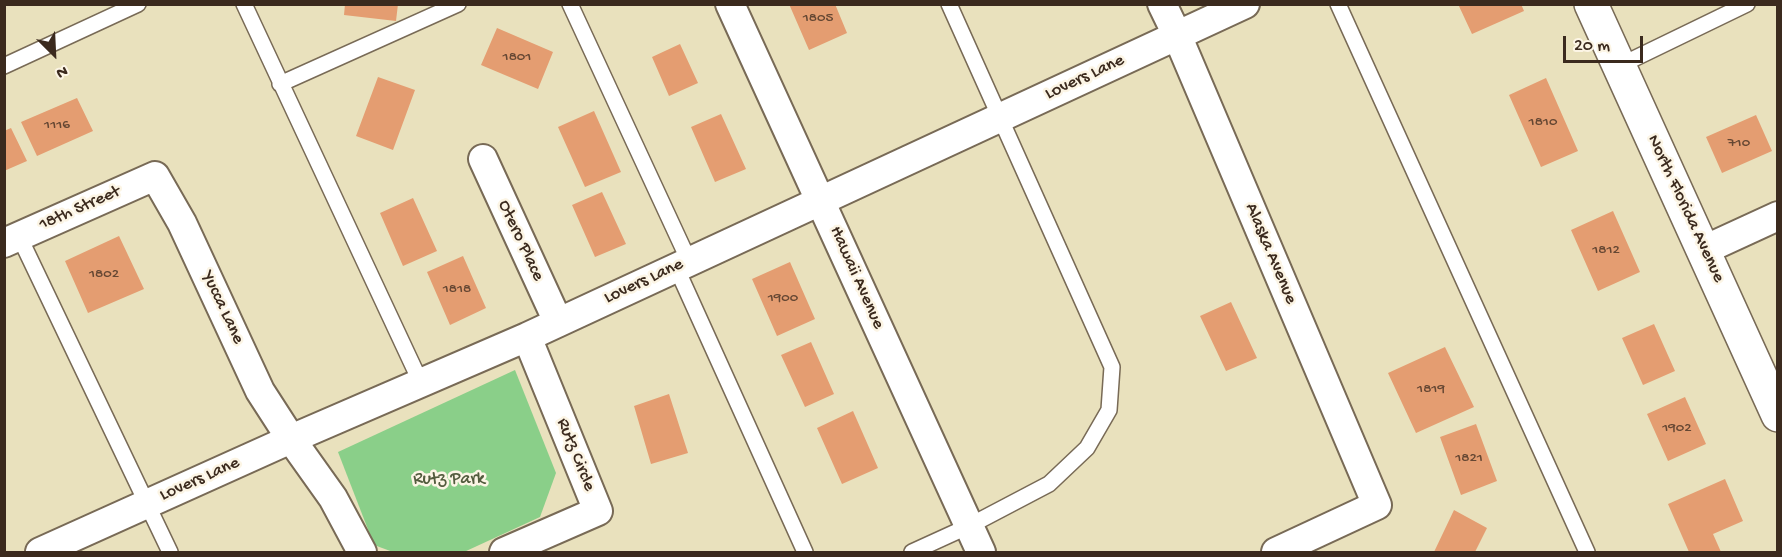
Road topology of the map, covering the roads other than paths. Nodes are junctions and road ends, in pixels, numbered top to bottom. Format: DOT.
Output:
graph roads {
  1 [pos="138,4"];
  2 [pos="243,4"];
  3 [pos="458,4"];
  4 [pos="570,4"];
  5 [pos="730,4"];
  6 [pos="949,4"];
  7 [pos="1162,4"];
  8 [pos="1245,4"];
  9 [pos="1338,4"];
  10 [pos="1591,4"];
  11 [pos="1748,4"];
  12 [pos="1177,35"];
  13 [pos="4,66"];
  14 [pos="1619,66"];
  15 [pos="280,84"];
  16 [pos="1000,117"];
  17 [pos="483,159"];
  18 [pos="155,176"];
  19 [pos="821,200"];
  20 [pos="1778,216"];
  21 [pos="12,239"];
  22 [pos="1704,250"];
  23 [pos="682,264"];
  24 [pos="558,322"];
  25 [pos="527,337"];
  26 [pos="421,383"];
  27 [pos="1776,405"];
  28 [pos="291,439"];
  29 [pos="147,504"];
  30 [pos="969,526"];
  31 [pos="40,552"];
  32 [pos="170,552"];
  33 [pos="362,552"];
  34 [pos="504,552"];
  35 [pos="805,552"];
  36 [pos="912,552"];
  37 [pos="981,552"];
  38 [pos="1276,552"];
  39 [pos="1587,552"];
  1 -- 13 [label="lane"];
  2 -- 15 [label="lane"];
  3 -- 15 [label="lane"];
  4 -- 23 [label="lane"];
  5 -- 19 [label="street, Hawaii Avenue"];
  6 -- 16 [label="lane"];
  7 -- 12 [label="street, Alaska Avenue"];
  8 -- 12 [label="street, Lovers Lane"];
  9 -- 39 [label="lane"];
  10 -- 14 [label="main road, North Florida Avenue"];
  11 -- 14 [label="lane"];
  12 -- 16 [label="street, Lovers Lane"];
  12 -- 38 [label="street, Alaska Avenue"];
  14 -- 22 [label="main road, North Florida Avenue"];
  15 -- 26 [label="lane"];
  16 -- 19 [label="street, Lovers Lane"];
  16 -- 30 [label="lane"];
  17 -- 24 [label="street, Otero Place"];
  18 -- 21 [label="street, 18th Street"];
  18 -- 28 [label="street, Yucca Lane"];
  19 -- 23 [label="street, Lovers Lane"];
  19 -- 30 [label="street, Hawaii Avenue"];
  20 -- 22 [label="street"];
  21 -- 29 [label="lane"];
  22 -- 27 [label="main road, North Florida Avenue"];
  23 -- 24 [label="street, Lovers Lane"];
  23 -- 35 [label="lane"];
  24 -- 25 [label="street, Lovers Lane"];
  25 -- 26 [label="street, Lovers Lane"];
  25 -- 34 [label="street, Rutz Circle"];
  26 -- 28 [label="street, Lovers Lane"];
  28 -- 29 [label="street, Lovers Lane"];
  28 -- 33 [label="street"];
  29 -- 31 [label="street, Lovers Lane"];
  29 -- 32 [label="lane"];
  30 -- 36 [label="lane"];
  30 -- 37 [label="street, Hawaii Avenue"];
}
